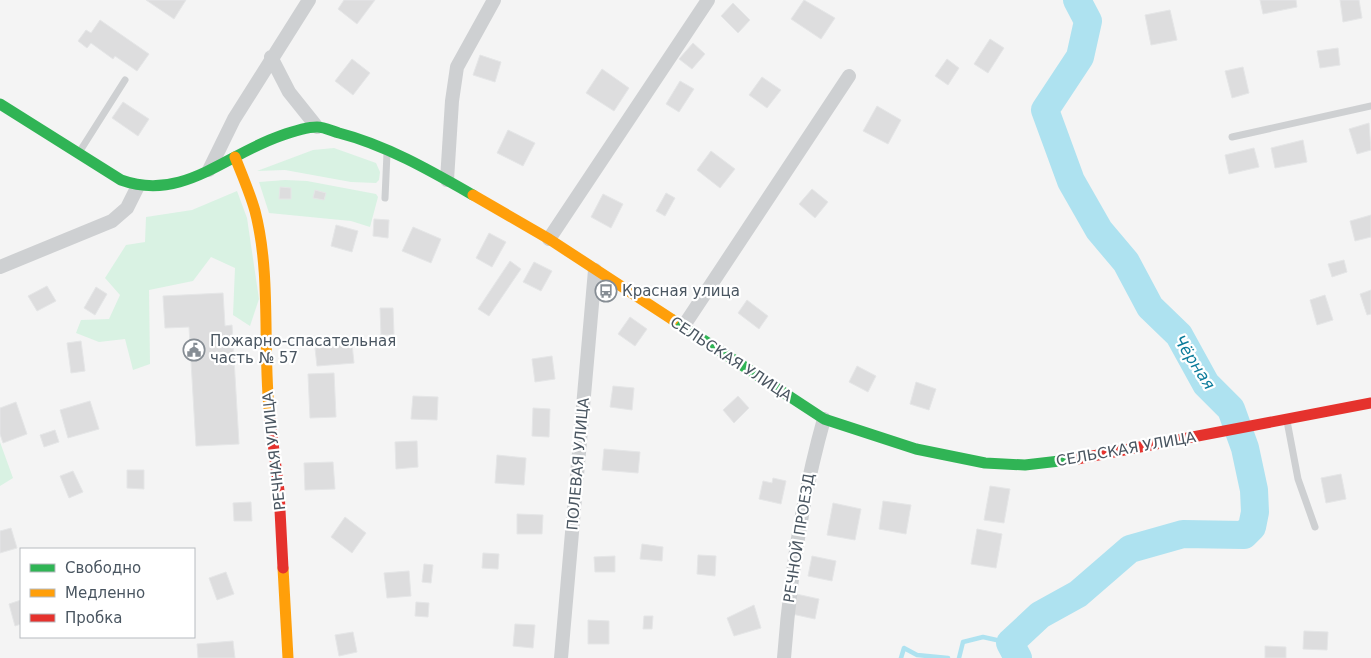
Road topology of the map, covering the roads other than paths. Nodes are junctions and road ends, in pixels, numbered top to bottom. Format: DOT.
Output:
graph roads {
  1 [pos="308,0"];
  2 [pos="494,0"];
  3 [pos="708,0"];
  4 [pos="272,57"];
  5 [pos="849,76"];
  6 [pos="126,80"];
  7 [pos="0,104"];
  8 [pos="1371,106"];
  9 [pos="317,127"];
  10 [pos="1232,137"];
  11 [pos="388,150"];
  12 [pos="78,154"];
  13 [pos="235,157"];
  14 [pos="208,172"];
  15 [pos="447,180"];
  16 [pos="138,186"];
  17 [pos="385,198"];
  18 [pos="549,239"];
  19 [pos="0,266"];
  20 [pos="595,270"];
  21 [pos="683,328"];
  22 [pos="1371,403"];
  23 [pos="824,419"];
  24 [pos="1286,420"];
  25 [pos="1315,527"];
  26 [pos="288,658"];
  27 [pos="561,658"];
  28 [pos="784,658"];
  1 -- 4 [label="street"];
  2 -- 15 [label="street"];
  3 -- 18 [label="street"];
  4 -- 9 [label="street"];
  4 -- 14 [label="street"];
  5 -- 21 [label="street"];
  6 -- 12 [label="lane"];
  7 -- 12 [label="main road"];
  8 -- 10 [label="lane"];
  9 -- 11 [label="main road, СЕЛЬСКАЯ УЛИЦА"];
  9 -- 13 [label="main road"];
  11 -- 15 [label="main road, СЕЛЬСКАЯ УЛИЦА"];
  11 -- 17 [label="lane"];
  12 -- 16 [label="main road"];
  13 -- 14 [label="main road"];
  13 -- 26 [label="main road, РЕЧНАЯ УЛИЦА"];
  14 -- 16 [label="main road"];
  15 -- 18 [label="main road, СЕЛЬСКАЯ УЛИЦА"];
  16 -- 19 [label="street"];
  18 -- 20 [label="main road, СЕЛЬСКАЯ УЛИЦА"];
  20 -- 21 [label="main road, СЕЛЬСКАЯ УЛИЦА"];
  20 -- 27 [label="street, ПОЛЕВАЯ УЛИЦА"];
  21 -- 23 [label="main road, СЕЛЬСКАЯ УЛИЦА"];
  22 -- 24 [label="main road, СЕЛЬСКАЯ УЛИЦА"];
  23 -- 24 [label="main road, СЕЛЬСКАЯ УЛИЦА"];
  23 -- 28 [label="street, РЕЧНОЙ ПРОЕЗД"];
  24 -- 25 [label="lane"];
}
